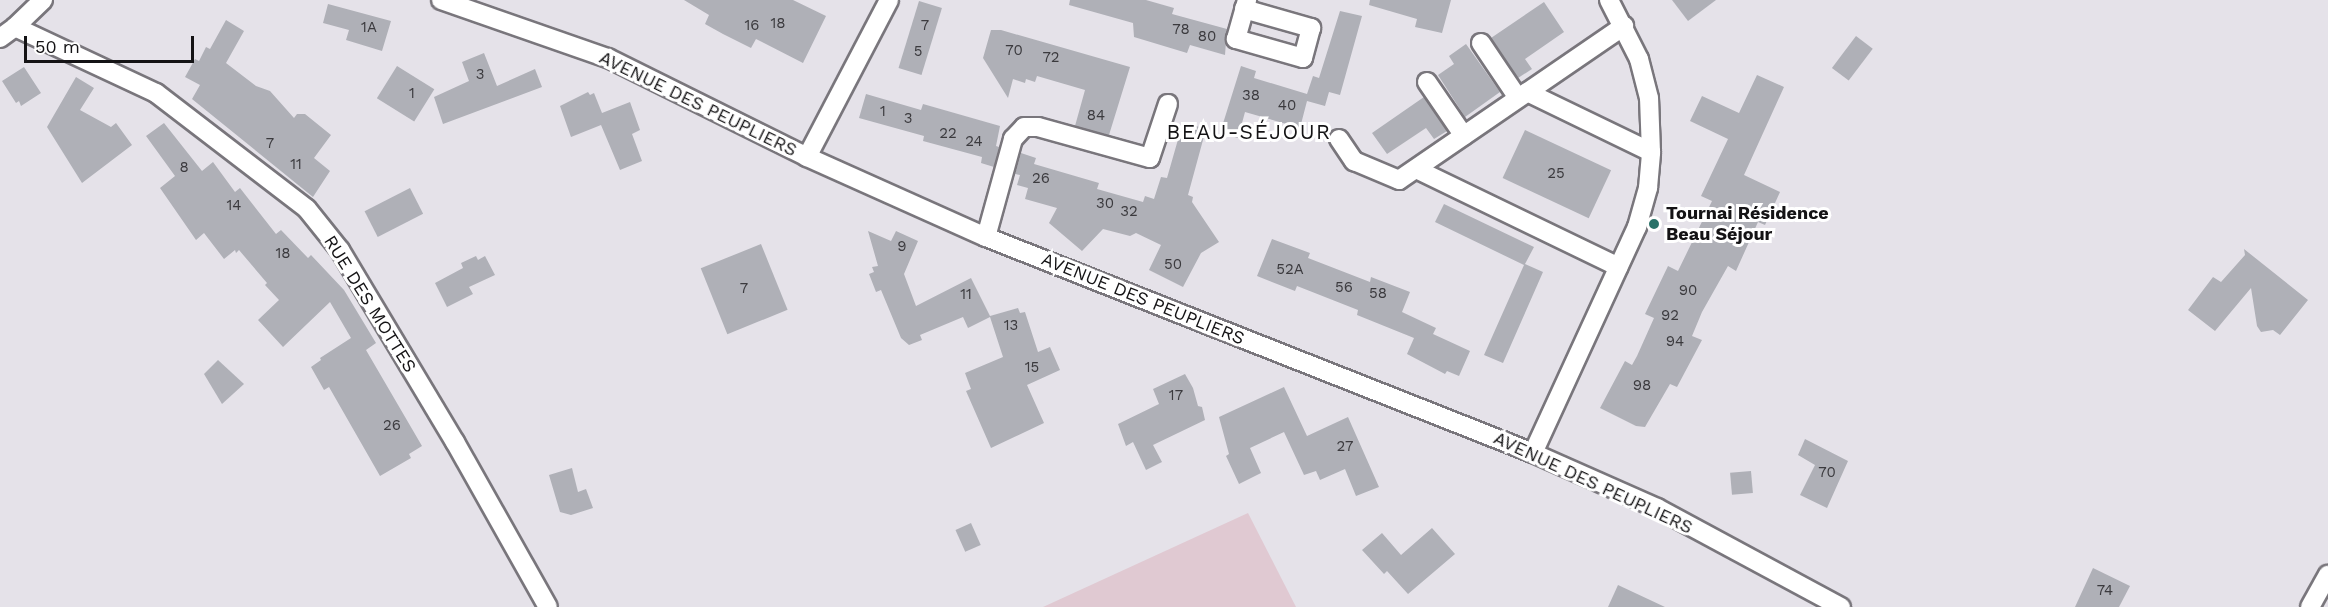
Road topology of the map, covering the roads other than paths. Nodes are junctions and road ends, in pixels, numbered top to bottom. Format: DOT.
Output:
graph roads {
  1 [pos="43,0"];
  2 [pos="441,0"];
  3 [pos="889,0"];
  4 [pos="1609,0"];
  5 [pos="1624,26"];
  6 [pos="8,33"];
  7 [pos="1481,43"];
  8 [pos="1427,82"];
  9 [pos="1523,95"];
  10 [pos="1168,104"];
  11 [pos="1464,136"];
  12 [pos="1339,139"];
  13 [pos="1652,152"];
  14 [pos="807,157"];
  15 [pos="1416,169"];
  16 [pos="986,237"];
  17 [pos="1619,267"];
  18 [pos="1533,453"];
  19 [pos="2328,575"];
  20 [pos="548,607"];
  21 [pos="1841,607"];
  22 [pos="2310,607"];
  1 -- 6 [label="street"];
  2 -- 14 [label="street, AVENUE DES PEUPLIERS"];
  3 -- 14 [label="street"];
  4 -- 5 [label="street"];
  5 -- 9 [label="street"];
  5 -- 13 [label="street"];
  6 -- 20 [label="street, RUE DES MOTTES"];
  7 -- 9 [label="street"];
  8 -- 11 [label="street"];
  9 -- 11 [label="street"];
  9 -- 13 [label="street"];
  10 -- 16 [label="street"];
  11 -- 15 [label="street"];
  12 -- 15 [label="street"];
  13 -- 17 [label="street"];
  14 -- 16 [label="street, AVENUE DES PEUPLIERS"];
  15 -- 17 [label="street"];
  16 -- 18 [label="street, AVENUE DES PEUPLIERS"];
  17 -- 18 [label="street"];
  18 -- 21 [label="street, AVENUE DES PEUPLIERS"];
  19 -- 22 [label="street"];
}
